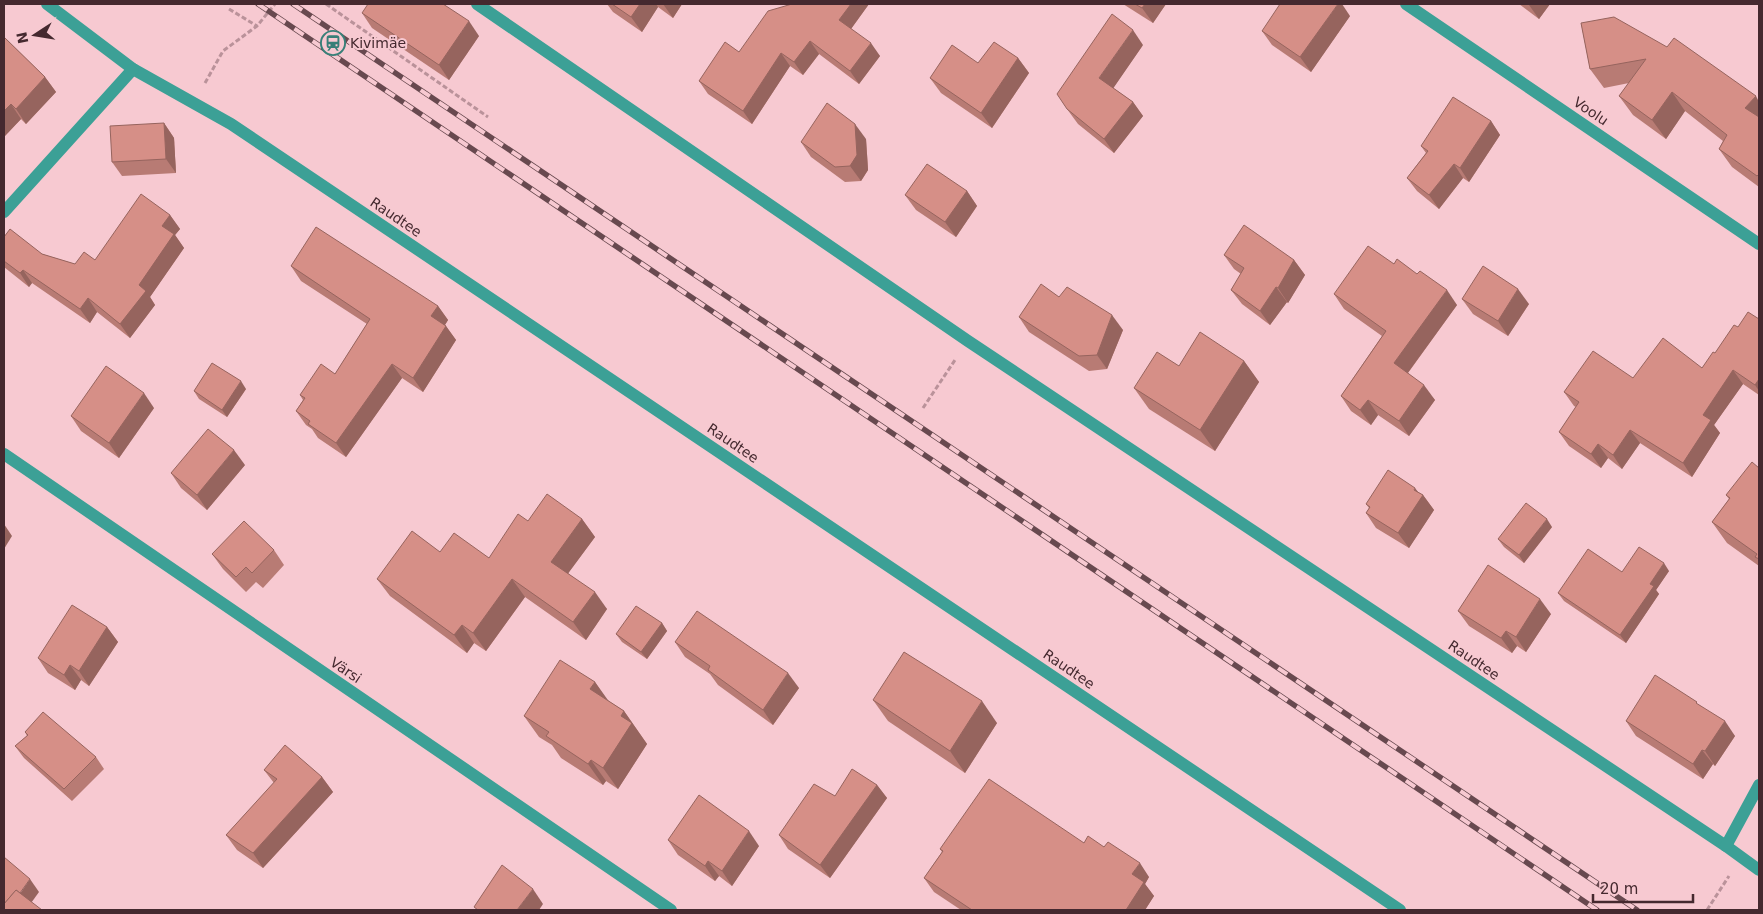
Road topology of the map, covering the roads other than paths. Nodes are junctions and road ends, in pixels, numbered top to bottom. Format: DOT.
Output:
graph roads {
  1 [pos="47,4"];
  2 [pos="477,4"];
  3 [pos="1406,4"];
  4 [pos="133,69"];
  5 [pos="4,212"];
  6 [pos="1759,244"];
  7 [pos="4,454"];
  8 [pos="1759,785"];
  9 [pos="1726,846"];
  10 [pos="1759,870"];
  11 [pos="671,910"];
  12 [pos="1400,910"];
  1 -- 4 [label="street, Raudtee"];
  2 -- 9 [label="street, Raudtee"];
  3 -- 6 [label="street, Voolu"];
  4 -- 5 [label="street"];
  4 -- 12 [label="street, Raudtee"];
  7 -- 11 [label="street, Värsi"];
  8 -- 9 [label="street"];
  9 -- 10 [label="street, Raudtee"];
}
